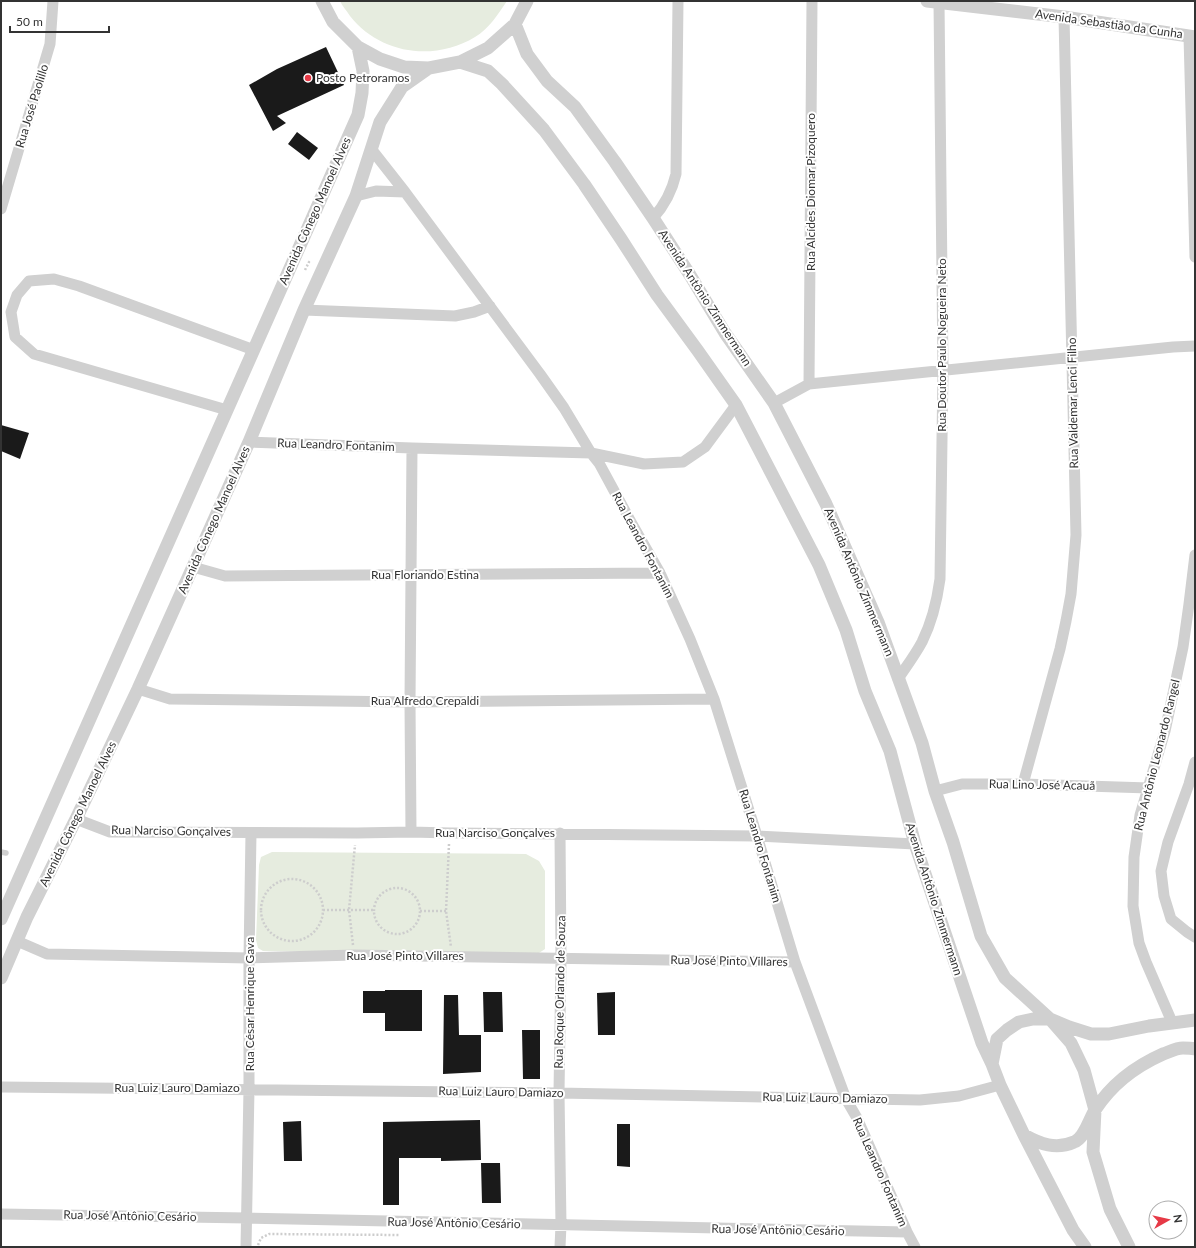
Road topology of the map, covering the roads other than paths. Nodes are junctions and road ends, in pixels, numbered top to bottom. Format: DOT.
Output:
graph roads {
  1 [pos="53,1"];
  2 [pos="322,1"];
  3 [pos="527,1"];
  4 [pos="678,1"];
  5 [pos="812,1"];
  6 [pos="933,2"];
  7 [pos="1064,17"];
  8 [pos="515,24"];
  9 [pos="1192,37"];
  10 [pos="358,47"];
  11 [pos="460,62"];
  12 [pos="429,68"];
  13 [pos="372,150"];
  14 [pos="405,192"];
  15 [pos="356,196"];
  16 [pos="1,209"];
  17 [pos="653,218"];
  18 [pos="1195,257"];
  19 [pos="490,306"];
  20 [pos="304,310"];
  21 [pos="1195,346"];
  22 [pos="254,350"];
  23 [pos="1072,358"];
  24 [pos="943,370"];
  25 [pos="809,384"];
  26 [pos="774,403"];
  27 [pos="736,405"];
  28 [pos="227,410"];
  29 [pos="250,442"];
  30 [pos="412,448"];
  31 [pos="591,453"];
  32 [pos="1195,555"];
  33 [pos="192,567"];
  34 [pos="660,573"];
  35 [pos="411,576"];
  36 [pos="898,679"];
  37 [pos="138,690"];
  38 [pos="714,699"];
  39 [pos="410,702"];
  40 [pos="1195,762"];
  41 [pos="1023,784"];
  42 [pos="1149,788"];
  43 [pos="935,791"];
  44 [pos="76,820"];
  45 [pos="411,832"];
  46 [pos="251,833"];
  47 [pos="560,833"];
  48 [pos="757,836"];
  49 [pos="916,844"];
  50 [pos="1,919"];
  51 [pos="1195,937"];
  52 [pos="17,941"];
  53 [pos="249,958"];
  54 [pos="561,959"];
  55 [pos="795,962"];
  56 [pos="1,978"];
  57 [pos="1050,1019"];
  58 [pos="1195,1020"];
  59 [pos="1172,1022"];
  60 [pos="1195,1049"];
  61 [pos="992,1064"];
  62 [pos="1000,1085"];
  63 [pos="1,1087"];
  64 [pos="250,1089"];
  65 [pos="559,1093"];
  66 [pos="846,1099"];
  67 [pos="1095,1110"];
  68 [pos="1024,1135"];
  69 [pos="1,1214"];
  70 [pos="247,1218"];
  71 [pos="561,1225"];
  72 [pos="907,1232"];
  73 [pos="246,1247"];
  74 [pos="560,1247"];
  75 [pos="915,1247"];
  76 [pos="1085,1247"];
  77 [pos="1128,1247"];
  1 -- 16 [label="street, Rua José Paolillo"];
  2 -- 10 [label="street"];
  3 -- 8 [label="street"];
  4 -- 17 [label="street"];
  5 -- 25 [label="street, Rua Alcídes Diomar Pizoquero"];
  6 -- 7 [label="street, Avenida Sebastião da Cunha"];
  6 -- 24 [label="street, Rua Doutor Paulo Nogueira Neto"];
  7 -- 9 [label="street, Avenida Sebastião da Cunha"];
  7 -- 23 [label="street, Rua Valdemar Lenci Filho"];
  8 -- 11 [label="street"];
  8 -- 17 [label="street, Avenida Antônio Zimmermann"];
  9 -- 18 [label="street"];
  10 -- 12 [label="street"];
  10 -- 22 [label="street, Avenida Cônego Manoel Alves"];
  11 -- 12 [label="street"];
  11 -- 27 [label="street, Avenida Antônio Zimmermann"];
  12 -- 13 [label="street, Avenida Cônego Manoel Alves"];
  13 -- 14 [label="street, Rua Leandro Fontanim"];
  13 -- 15 [label="street, Avenida Cônego Manoel Alves"];
  14 -- 15 [label="street"];
  14 -- 19 [label="street, Rua Leandro Fontanim"];
  15 -- 20 [label="street, Avenida Cônego Manoel Alves"];
  17 -- 26 [label="street, Avenida Antônio Zimmermann"];
  19 -- 20 [label="street"];
  19 -- 31 [label="street, Rua Leandro Fontanim"];
  20 -- 29 [label="street, Avenida Cônego Manoel Alves"];
  21 -- 23 [label="street"];
  22 -- 28 [label="street, Avenida Cônego Manoel Alves"];
  22 -- 28 [label="street"];
  23 -- 24 [label="street"];
  23 -- 41 [label="street, Rua Valdemar Lenci Filho"];
  24 -- 25 [label="street"];
  24 -- 36 [label="street, Rua Doutor Paulo Nogueira Neto"];
  25 -- 26 [label="street"];
  26 -- 36 [label="street, Avenida Antônio Zimmermann"];
  27 -- 31 [label="street, Rua Leandro Fontanim"];
  27 -- 49 [label="street, Avenida Antônio Zimmermann"];
  28 -- 50 [label="street, Avenida Cônego Manoel Alves"];
  29 -- 30 [label="street, Rua Leandro Fontanim"];
  29 -- 33 [label="street, Avenida Cônego Manoel Alves"];
  30 -- 31 [label="street, Rua Leandro Fontanim"];
  30 -- 35 [label="street"];
  31 -- 34 [label="street, Rua Leandro Fontanim"];
  32 -- 42 [label="street, Rua Antônio Leonardo Rangel"];
  33 -- 35 [label="street, Rua Floriando Estina"];
  33 -- 37 [label="street, Avenida Cônego Manoel Alves"];
  34 -- 35 [label="street, Rua Floriando Estina"];
  34 -- 38 [label="street, Rua Leandro Fontanim"];
  35 -- 39 [label="street"];
  36 -- 43 [label="street, Avenida Antônio Zimmermann"];
  37 -- 39 [label="street, Rua Alfredo Crepaldi"];
  37 -- 44 [label="street, Avenida Cônego Manoel Alves"];
  38 -- 39 [label="street, Rua Alfredo Crepaldi"];
  38 -- 48 [label="street, Rua Leandro Fontanim"];
  39 -- 45 [label="street"];
  40 -- 51 [label="street"];
  41 -- 42 [label="street, Rua Lino José Acauã"];
  41 -- 43 [label="street, Rua Lino José Acauã"];
  42 -- 59 [label="street, Rua Antônio Leonardo Rangel"];
  43 -- 57 [label="street, Avenida Antônio Zimmermann"];
  44 -- 46 [label="street, Rua Narciso Gonçalves"];
  44 -- 52 [label="street, Avenida Cônego Manoel Alves"];
  45 -- 46 [label="street, Rua Narciso Gonçalves"];
  45 -- 47 [label="street, Rua Narciso Gonçalves"];
  46 -- 53 [label="street, Rua César Henrique Gava"];
  47 -- 48 [label="street, Rua Narciso Gonçalves"];
  47 -- 54 [label="street, Rua Roque Orlando de Souza"];
  48 -- 49 [label="street, Rua Narciso Gonçalves"];
  48 -- 55 [label="street, Rua Leandro Fontanim"];
  49 -- 61 [label="street, Avenida Antônio Zimmermann"];
  52 -- 53 [label="street, Rua José Pinto Villares"];
  52 -- 56 [label="street, Avenida Cônego Manoel Alves"];
  53 -- 54 [label="street, Rua José Pinto Villares"];
  53 -- 64 [label="street, Rua César Henrique Gava"];
  54 -- 55 [label="street, Rua José Pinto Villares"];
  54 -- 65 [label="street, Rua Roque Orlando de Souza"];
  55 -- 66 [label="street, Rua Leandro Fontanim"];
  57 -- 59 [label="street"];
  57 -- 61 [label="street"];
  57 -- 67 [label="street, Avenida Antônio Zimmermann"];
  58 -- 59 [label="street"];
  60 -- 67 [label="street"];
  61 -- 62 [label="street, Avenida Antônio Zimmermann"];
  62 -- 66 [label="street, Rua Luiz Lauro Damiazo"];
  62 -- 68 [label="street, Avenida Antônio Zimmermann"];
  63 -- 64 [label="street, Rua Luiz Lauro Damiazo"];
  64 -- 65 [label="street, Rua Luiz Lauro Damiazo"];
  64 -- 70 [label="street, Rua César Henrique Gava"];
  65 -- 66 [label="street, Rua Luiz Lauro Damiazo"];
  65 -- 71 [label="street, Rua Roque Orlando de Souza"];
  66 -- 72 [label="street, Rua Leandro Fontanim"];
  67 -- 68 [label="street"];
  67 -- 77 [label="street, Avenida Antônio Zimmermann"];
  68 -- 76 [label="street, Avenida Antônio Zimmermann"];
  69 -- 70 [label="street, Rua José Antônio Cesário"];
  70 -- 71 [label="street, Rua José Antônio Cesário"];
  70 -- 73 [label="street, Rua César Henrique Gava"];
  71 -- 72 [label="street, Rua José Antônio Cesário"];
  71 -- 74 [label="street, Rua Roque Orlando de Souza"];
  72 -- 75 [label="street, Rua Leandro Fontanim"];
}
